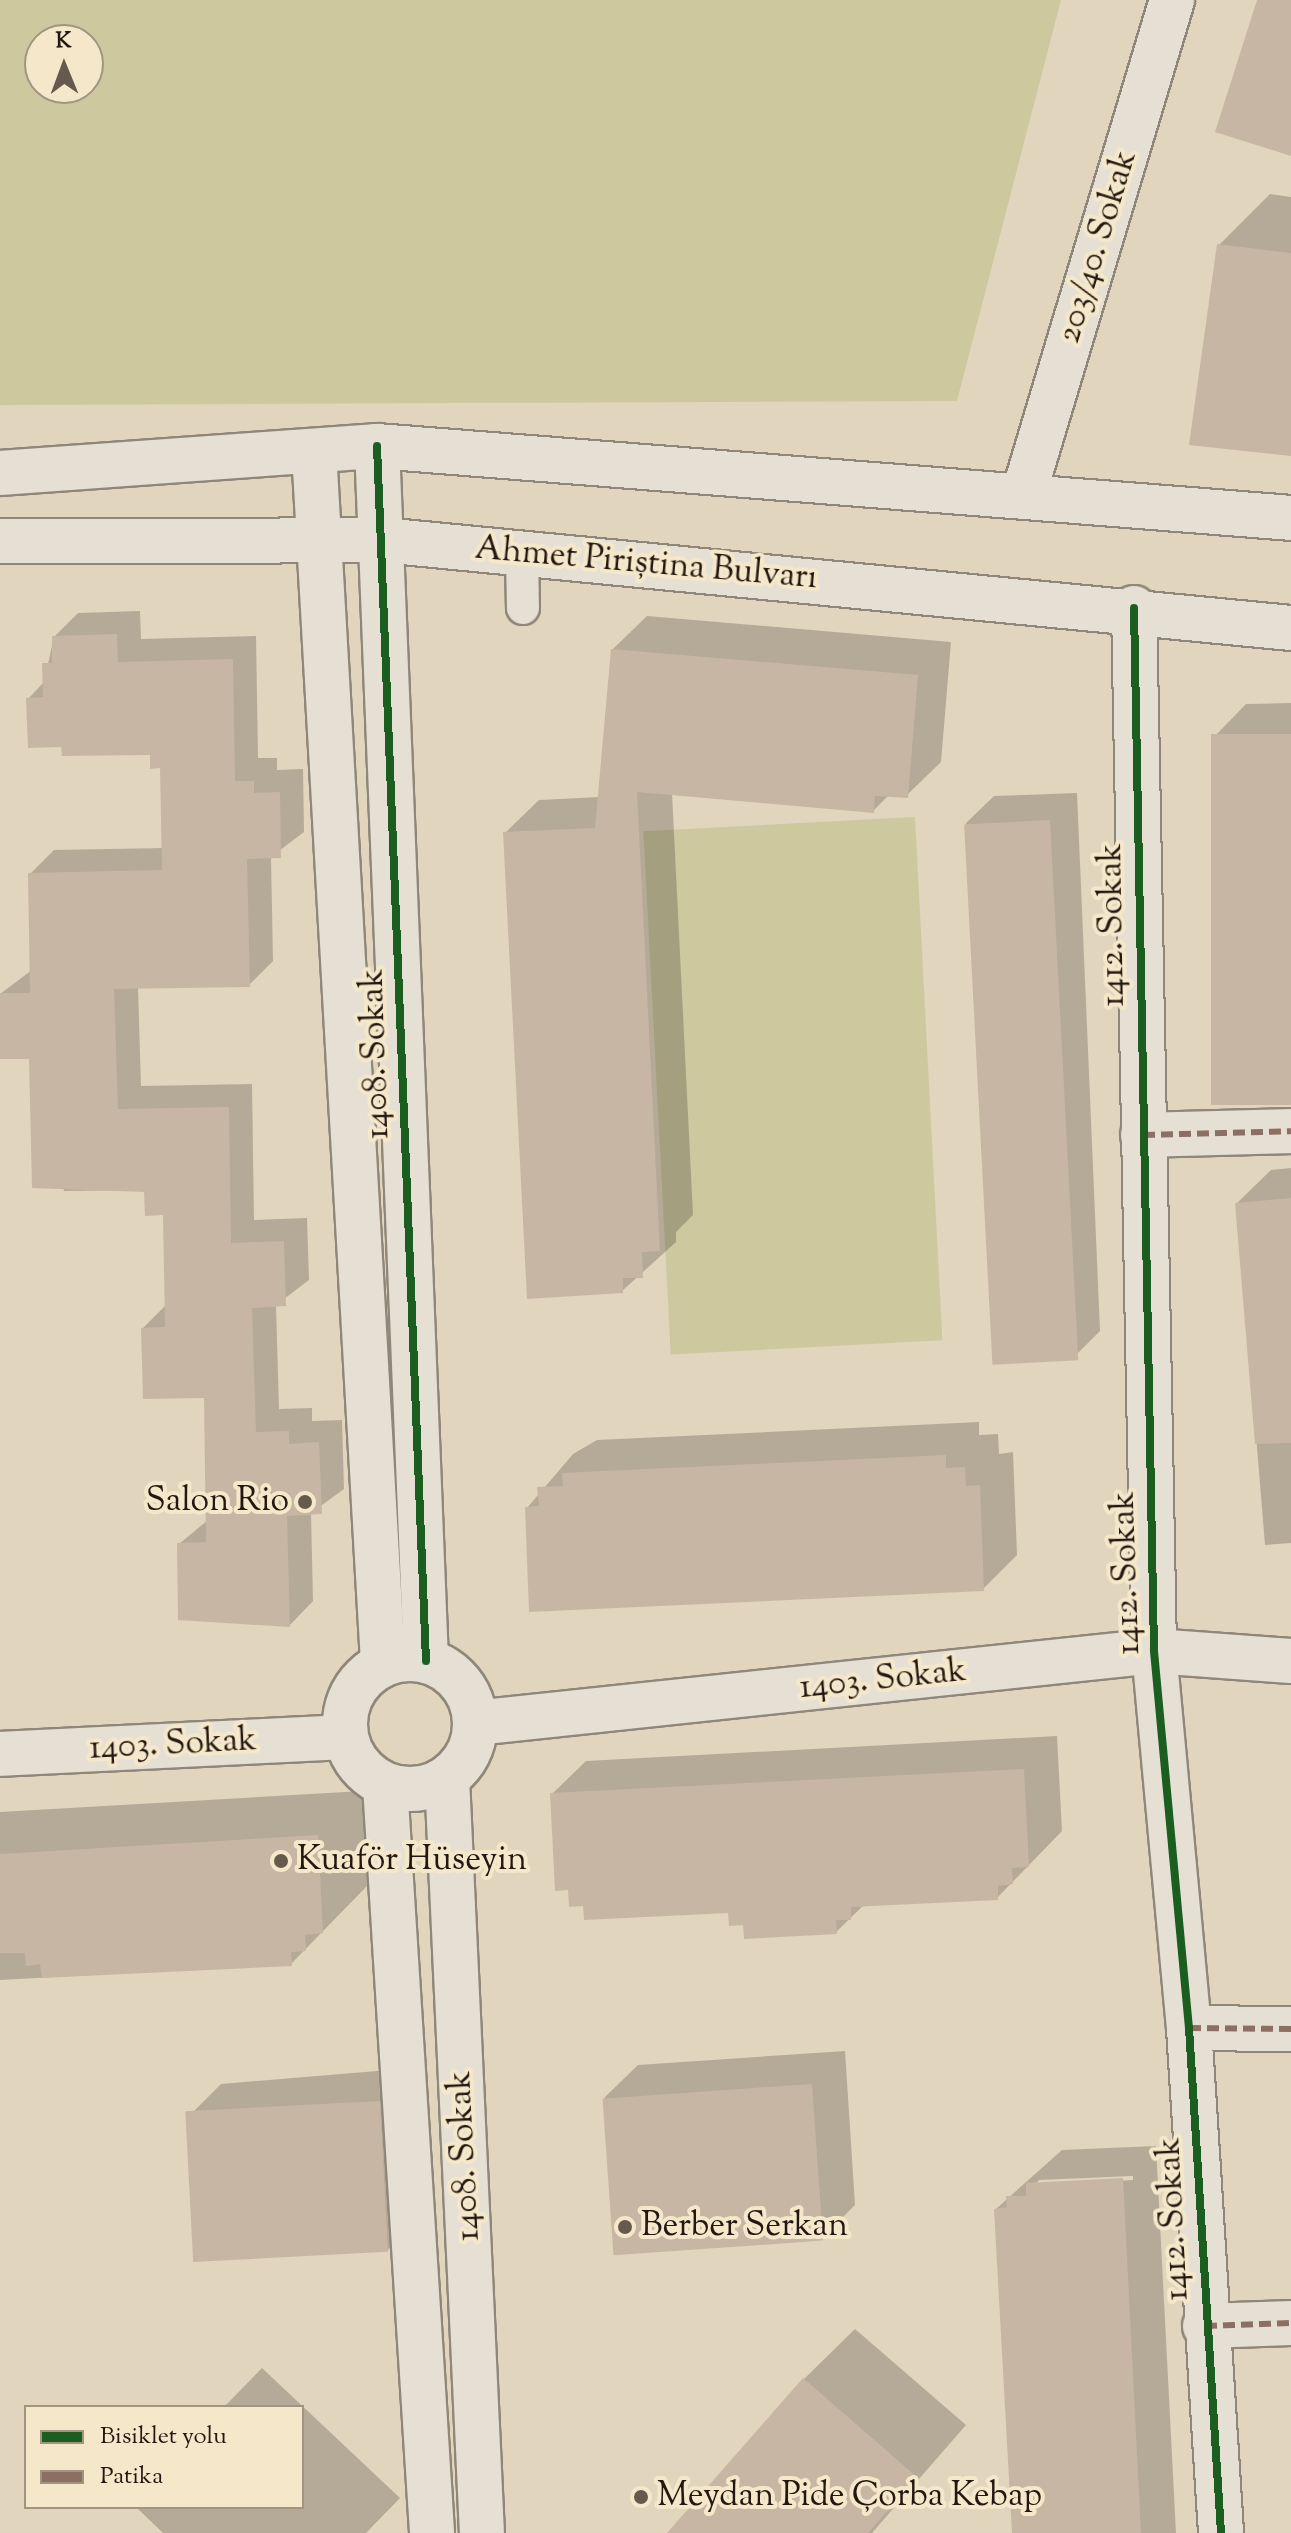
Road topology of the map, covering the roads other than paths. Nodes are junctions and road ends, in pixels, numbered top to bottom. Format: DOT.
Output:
graph roads {
  1 [pos="1172,0"];
  2 [pos="377,446"];
  3 [pos="314,451"];
  4 [pos="0,473"];
  5 [pos="1024,493"];
  6 [pos="1291,518"];
  7 [pos="382,540"];
  8 [pos="0,541"];
  9 [pos="320,545"];
  10 [pos="522,553"];
  11 [pos="523,608"];
  12 [pos="1134,608"];
  13 [pos="1291,628"];
  14 [pos="1291,1131"];
  15 [pos="1143,1135"];
  16 [pos="1154,1651"];
  17 [pos="1291,1661"];
  18 [pos="404,1662"];
  19 [pos="475,1723"];
  20 [pos="345,1737"];
  21 [pos="0,1754"];
  22 [pos="447,1778"];
  23 [pos="385,1785"];
  24 [pos="1189,2028"];
  25 [pos="1291,2029"];
  26 [pos="1291,2323"];
  27 [pos="1205,2326"];
  28 [pos="432,2533"];
  29 [pos="482,2533"];
  30 [pos="1221,2533"];
  1 -- 5 [label="street, 203/40. Sokak"];
  2 -- 3 [label="street"];
  2 -- 5 [label="street"];
  2 -- 7 [label="street, 1408. Sokak"];
  3 -- 4 [label="street"];
  3 -- 9 [label="street, 1408. Sokak"];
  5 -- 6 [label="street"];
  7 -- 9 [label="street, Ahmet Piriştina Bulvarı"];
  7 -- 10 [label="street, Ahmet Piriştina Bulvarı"];
  7 -- 18 [label="street, 1408. Sokak"];
  8 -- 9 [label="street, Ahmet Piriştina Bulvarı"];
  9 -- 18 [label="street, 1408. Sokak"];
  10 -- 11 [label="lane"];
  10 -- 12 [label="street, Ahmet Piriştina Bulvarı"];
  12 -- 13 [label="street, Ahmet Piriştina Bulvarı"];
  12 -- 15 [label="street, 1412. Sokak"];
  14 -- 15 [label="street"];
  15 -- 16 [label="street, 1412. Sokak"];
  16 -- 17 [label="street, 1403. Sokak"];
  16 -- 19 [label="street, 1403. Sokak"];
  16 -- 24 [label="street, 1412. Sokak"];
  18 -- 19 [label="street"];
  18 -- 20 [label="street"];
  19 -- 22 [label="street"];
  20 -- 21 [label="street, 1403. Sokak"];
  20 -- 23 [label="street"];
  22 -- 23 [label="street"];
  22 -- 29 [label="street, 1408. Sokak"];
  23 -- 28 [label="street, 1408. Sokak"];
  24 -- 25 [label="street"];
  24 -- 27 [label="street, 1412. Sokak"];
  26 -- 27 [label="street"];
  27 -- 30 [label="street, 1412. Sokak"];
}
